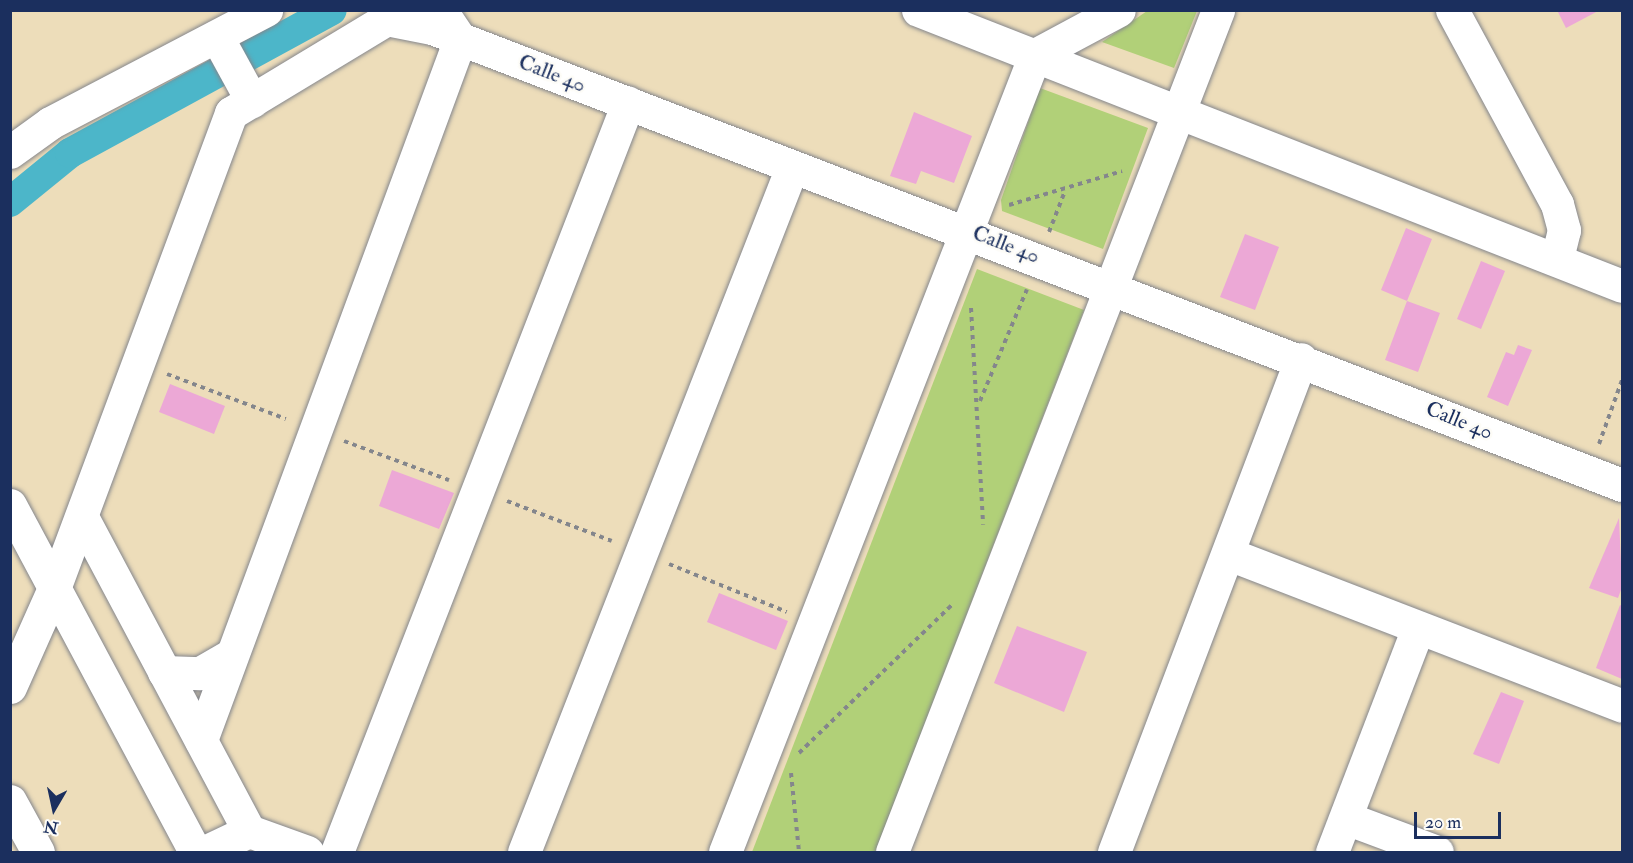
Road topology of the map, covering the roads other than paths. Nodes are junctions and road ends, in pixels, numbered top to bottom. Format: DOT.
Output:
graph roads {
  1 [pos="266,10"];
  2 [pos="446,10"];
  3 [pos="918,10"];
  4 [pos="1119,10"];
  5 [pos="1218,10"];
  6 [pos="1452,10"];
  7 [pos="394,15"];
  8 [pos="460,39"];
  9 [pos="1035,55"];
  10 [pos="234,69"];
  11 [pos="628,103"];
  12 [pos="1176,110"];
  13 [pos="10,152"];
  14 [pos="792,167"];
  15 [pos="966,229"];
  16 [pos="1557,258"];
  17 [pos="1110,284"];
  18 [pos="1623,286"];
  19 [pos="1301,359"];
  20 [pos="1623,485"];
  21 [pos="10,505"];
  22 [pos="82,517"];
  23 [pos="1229,554"];
  24 [pos="55,586"];
  25 [pos="1418,628"];
  26 [pos="230,656"];
  27 [pos="164,672"];
  28 [pos="10,687"];
  29 [pos="1623,706"];
  30 [pos="201,740"];
  31 [pos="10,801"];
  32 [pos="1346,818"];
  33 [pos="249,831"];
  34 [pos="38,852"];
  35 [pos="195,852"];
  36 [pos="205,852"];
  37 [pos="307,852"];
  38 [pos="337,852"];
  39 [pos="524,852"];
  40 [pos="725,852"];
  41 [pos="892,852"];
  42 [pos="1114,852"];
  43 [pos="1332,852"];
  44 [pos="1437,852"];
  1 -- 10 [label="street"];
  2 -- 8 [label="street"];
  3 -- 9 [label="street"];
  4 -- 9 [label="street"];
  5 -- 12 [label="street"];
  6 -- 16 [label="street"];
  7 -- 8 [label="street, Calle 40"];
  7 -- 10 [label="street"];
  8 -- 11 [label="street, Calle 40"];
  8 -- 26 [label="street"];
  9 -- 12 [label="street"];
  9 -- 15 [label="street"];
  10 -- 13 [label="street"];
  10 -- 22 [label="street"];
  11 -- 14 [label="street, Calle 40"];
  11 -- 38 [label="street"];
  12 -- 16 [label="street"];
  12 -- 17 [label="street"];
  14 -- 15 [label="street, Calle 40"];
  14 -- 39 [label="street"];
  15 -- 17 [label="street, Calle 40"];
  15 -- 40 [label="street"];
  16 -- 18 [label="street"];
  17 -- 19 [label="street, Calle 40"];
  17 -- 41 [label="street"];
  19 -- 20 [label="street, Calle 40"];
  19 -- 23 [label="street"];
  21 -- 24 [label="street"];
  22 -- 24 [label="street"];
  22 -- 27 [label="street"];
  23 -- 25 [label="street"];
  23 -- 42 [label="street"];
  24 -- 28 [label="street"];
  24 -- 35 [label="street"];
  25 -- 29 [label="street"];
  25 -- 32 [label="street"];
  26 -- 27 [label="street"];
  26 -- 30 [label="street"];
  27 -- 30 [label="street"];
  30 -- 33 [label="street"];
  31 -- 34 [label="street"];
  32 -- 43 [label="street"];
  32 -- 44 [label="street"];
  33 -- 36 [label="street"];
  33 -- 37 [label="street"];
}
